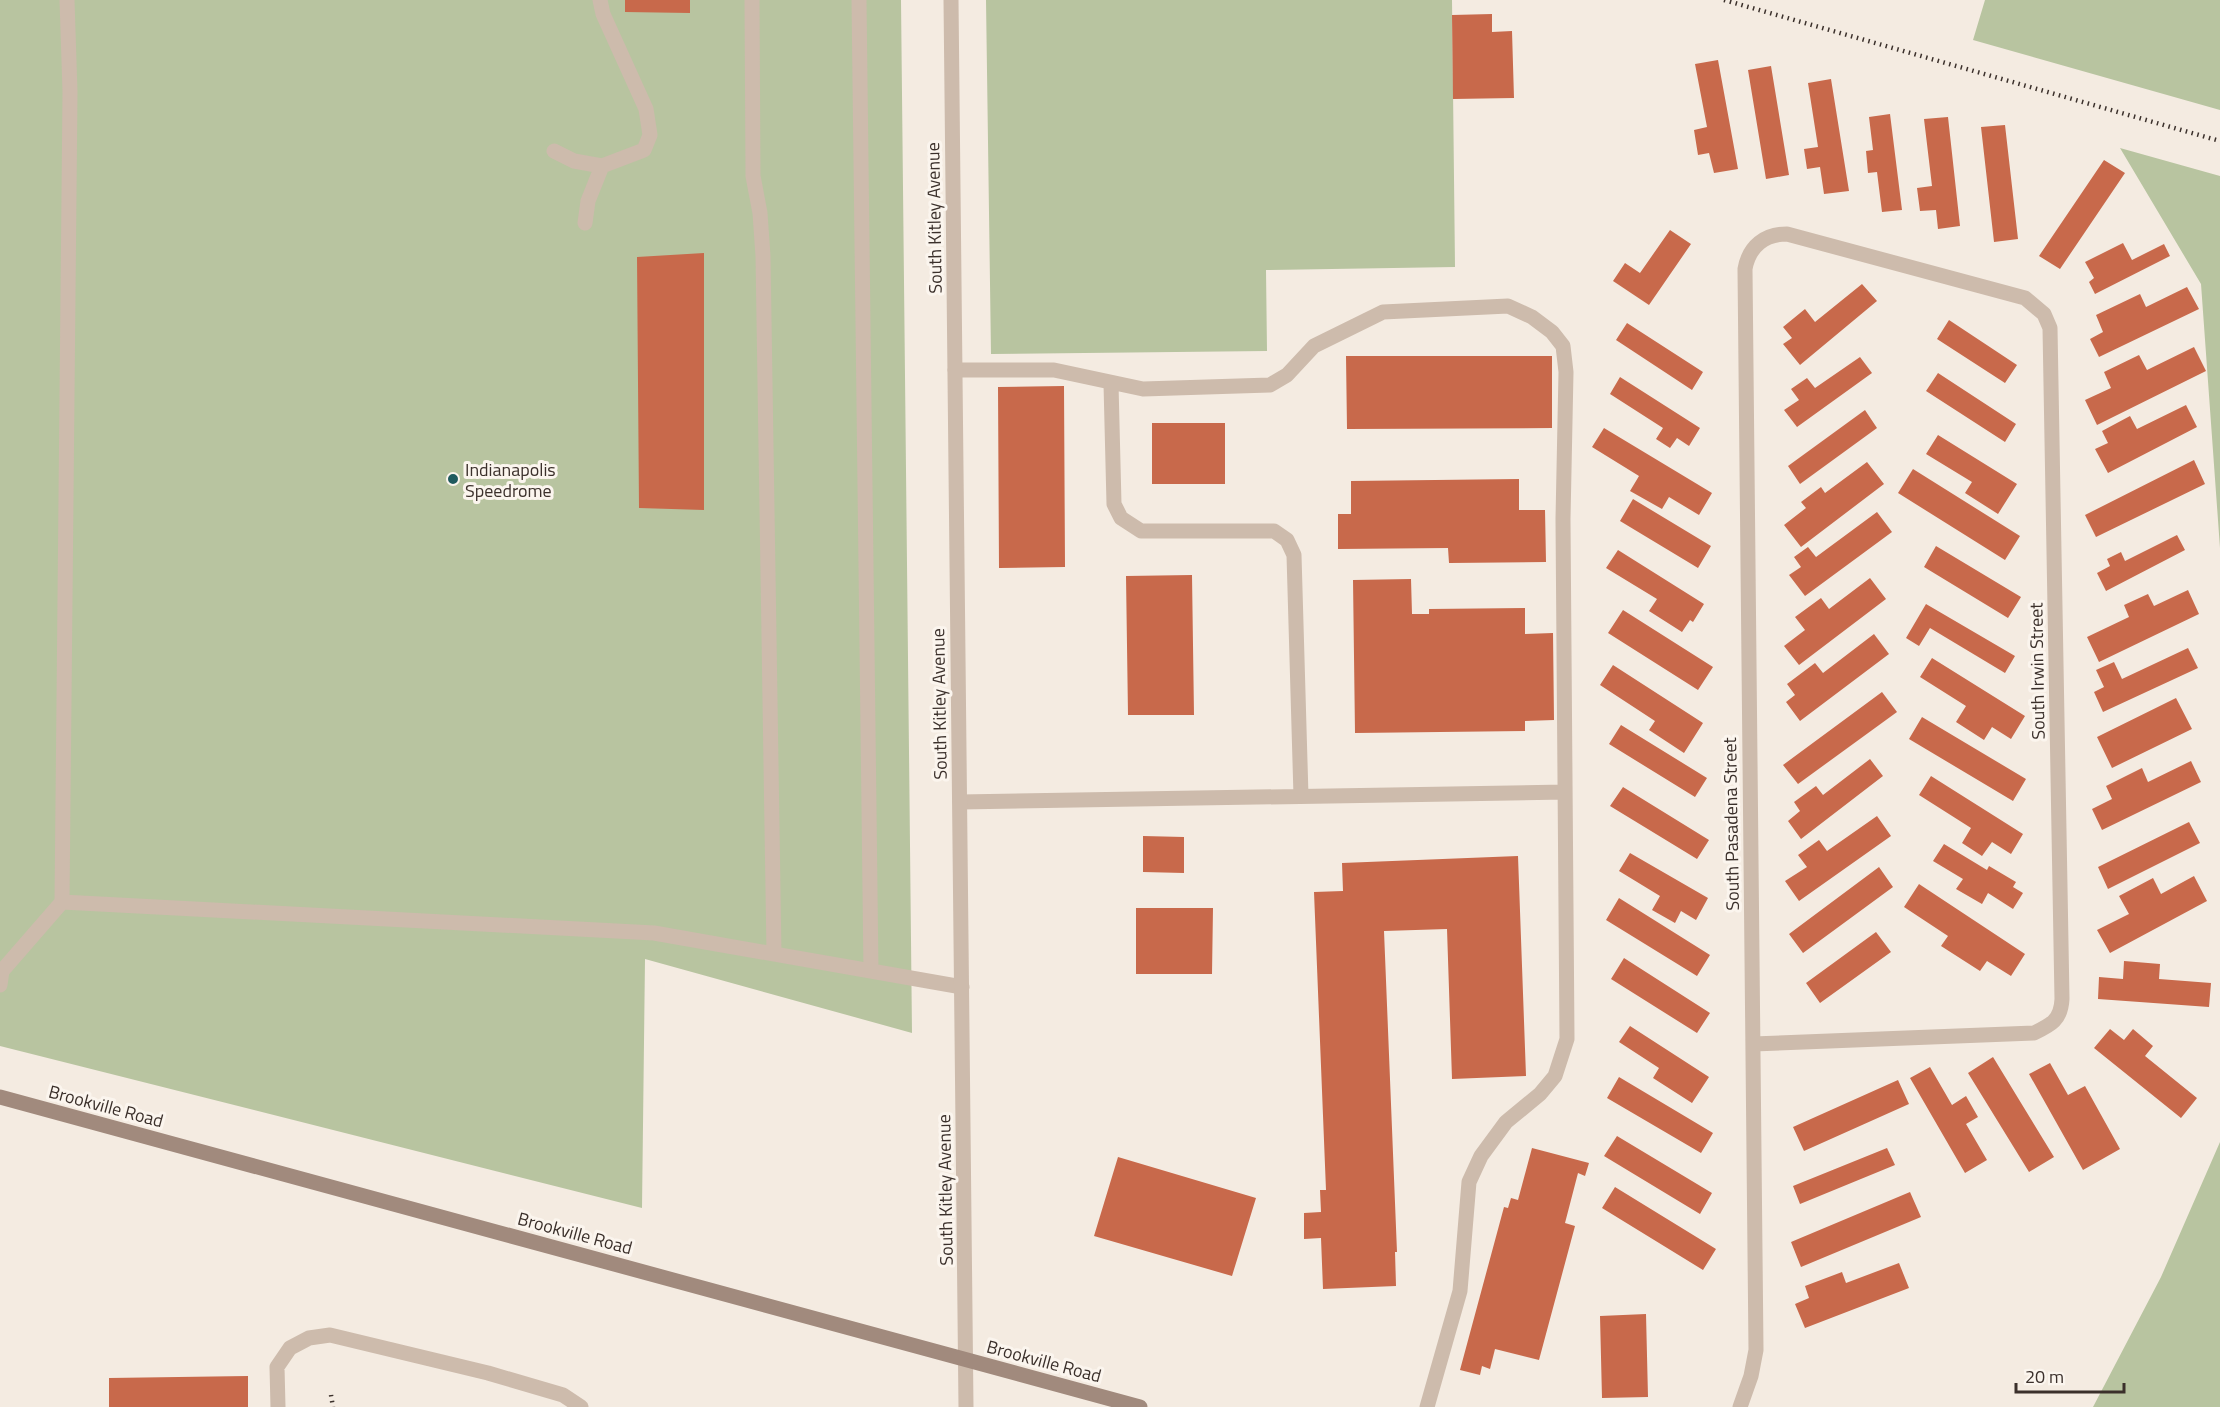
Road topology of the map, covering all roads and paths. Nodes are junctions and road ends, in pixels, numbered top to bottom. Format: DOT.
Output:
graph roads {
  1 [pos="67,0"];
  2 [pos="600,0"];
  3 [pos="752,0"];
  4 [pos="860,0"];
  5 [pos="951,0"];
  6 [pos="554,151"];
  7 [pos="602,166"];
  8 [pos="585,223"];
  9 [pos="1759,242"];
  10 [pos="955,370"];
  11 [pos="1111,384"];
  12 [pos="1565,792"];
  13 [pos="1301,796"];
  14 [pos="960,802"];
  15 [pos="62,902"];
  16 [pos="774,954"];
  17 [pos="871,971"];
  18 [pos="0,985"];
  19 [pos="962,987"];
  20 [pos="1753,1044"];
  21 [pos="0,1097"];
  22 [pos="966,1360"];
  23 [pos="278,1407"];
  24 [pos="581,1407"];
  25 [pos="966,1407"];
  26 [pos="1140,1407"];
  27 [pos="1427,1407"];
  28 [pos="1740,1407"];
  1 -- 15 [label="street"];
  2 -- 7 [label="street"];
  3 -- 16 [label="street"];
  4 -- 17 [label="street"];
  5 -- 10 [label="street, South Kitley Avenue"];
  6 -- 7 [label="street"];
  7 -- 8 [label="street"];
  9 -- 20 [label="street, South Pasadena Street"];
  9 -- 20 [label="street, South Irwin Street"];
  10 -- 11 [label="street"];
  10 -- 14 [label="street, South Kitley Avenue"];
  11 -- 12 [label="street"];
  11 -- 13 [label="street"];
  12 -- 13 [label="street"];
  12 -- 27 [label="street"];
  13 -- 14 [label="street"];
  14 -- 19 [label="street, South Kitley Avenue"];
  15 -- 16 [label="street"];
  15 -- 18 [label="street"];
  16 -- 17 [label="street"];
  17 -- 19 [label="street"];
  19 -- 22 [label="street, South Kitley Avenue"];
  20 -- 28 [label="street, South Pasadena Street"];
  21 -- 22 [label="main road, Brookville Road"];
  22 -- 25 [label="street, South Kitley Avenue"];
  22 -- 26 [label="main road, Brookville Road"];
  23 -- 24 [label="street"];
}
